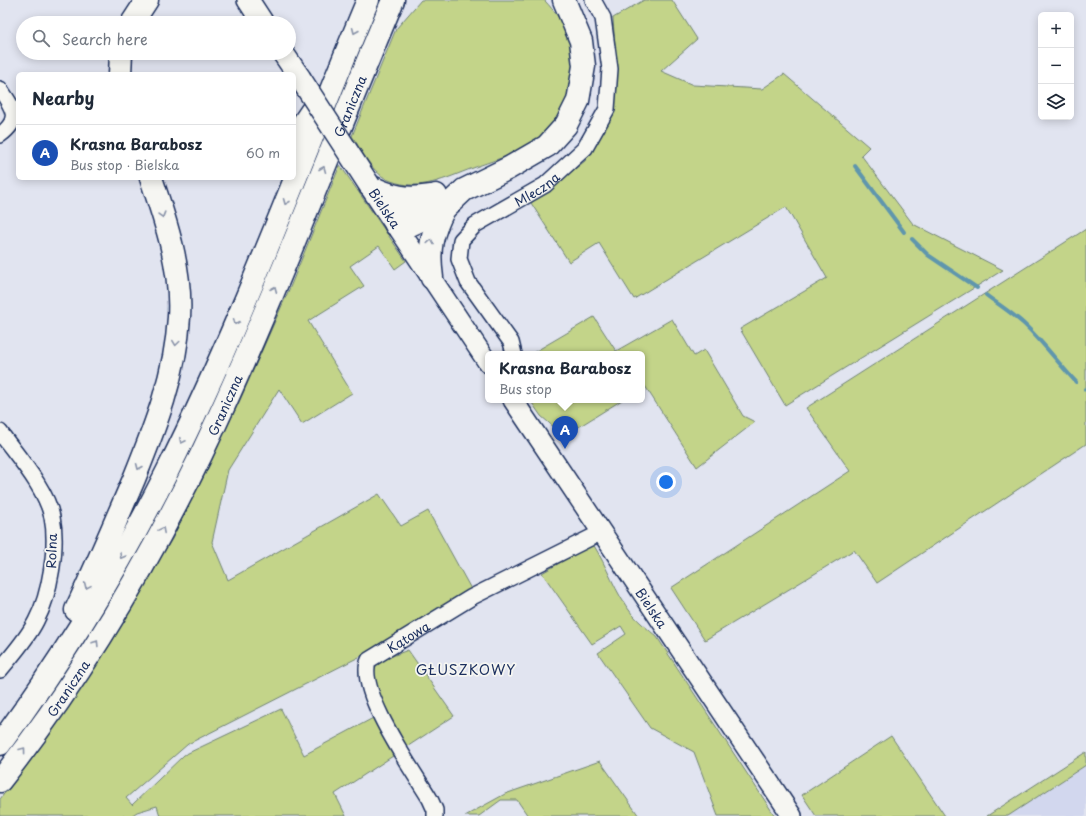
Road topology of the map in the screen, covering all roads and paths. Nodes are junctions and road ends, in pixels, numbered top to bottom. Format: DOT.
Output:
graph roads {
  1 [pos="248,0"];
  2 [pos="368,0"];
  3 [pos="393,0"];
  4 [pos="409,0"];
  5 [pos="556,0"];
  6 [pos="564,0"];
  7 [pos="593,0"];
  8 [pos="147,1"];
  9 [pos="137,16"];
  10 [pos="258,16"];
  11 [pos="577,31"];
  12 [pos="121,60"];
  13 [pos="288,60"];
  14 [pos="342,62"];
  15 [pos="365,67"];
  16 [pos="120,72"];
  17 [pos="296,72"];
  18 [pos="296,72"];
  19 [pos="0,89"];
  20 [pos="296,134"];
  21 [pos="0,135"];
  22 [pos="296,175"];
  23 [pos="152,180"];
  24 [pos="294,180"];
  25 [pos="370,186"];
  26 [pos="440,202"];
  27 [pos="396,225"];
  28 [pos="432,278"];
  29 [pos="513,351"];
  30 [pos="485,358"];
  31 [pos="515,403"];
  32 [pos="0,432"];
  33 [pos="602,532"];
  34 [pos="0,670"];
  35 [pos="44,682"];
  36 [pos="0,744"];
  37 [pos="0,781"];
  38 [pos="435,816"];
  39 [pos="792,816"];
  1 -- 10 [label="main road"];
  2 -- 14 [label="highway, Graniczna, one-way"];
  3 -- 15 [label="highway, Graniczna"];
  4 -- 15 [label="highway"];
  5 -- 11 [label="highway"];
  6 -- 11 [label="highway"];
  7 -- 29 [label="street, Mleczna"];
  8 -- 9 [label="highway"];
  11 -- 26 [label="highway"];
  12 -- 16 [label="highway"];
  13 -- 17 [label="main road, Bielska, bridge"];
  14 -- 20 [label="highway"];
  14 -- 22 [label="highway, Graniczna, one-way"];
  37 -- 15 [label="highway, Graniczna, one-way"];
  18 -- 25 [label="main road, Bielska, bridge"];
  19 -- 21 [label="street"];
  23 -- 35 [label="highway, one-way"];
  24 -- 35 [label="highway, Graniczna, one-way"];
  25 -- 26 [label="highway"];
  25 -- 27 [label="main road, Bielska"];
  26 -- 27 [label="highway"];
  28 -- 26 [label="highway, one-way"];
  27 -- 28 [label="street, Bielska"];
  28 -- 30 [label="street, Bielska"];
  31 -- 33 [label="street, Bielska"];
  32 -- 34 [label="street, Rolna"];
  33 -- 38 [label="street, Kątowa"];
  33 -- 39 [label="street, Bielska"];
  35 -- 36 [label="highway, Graniczna"];
}
